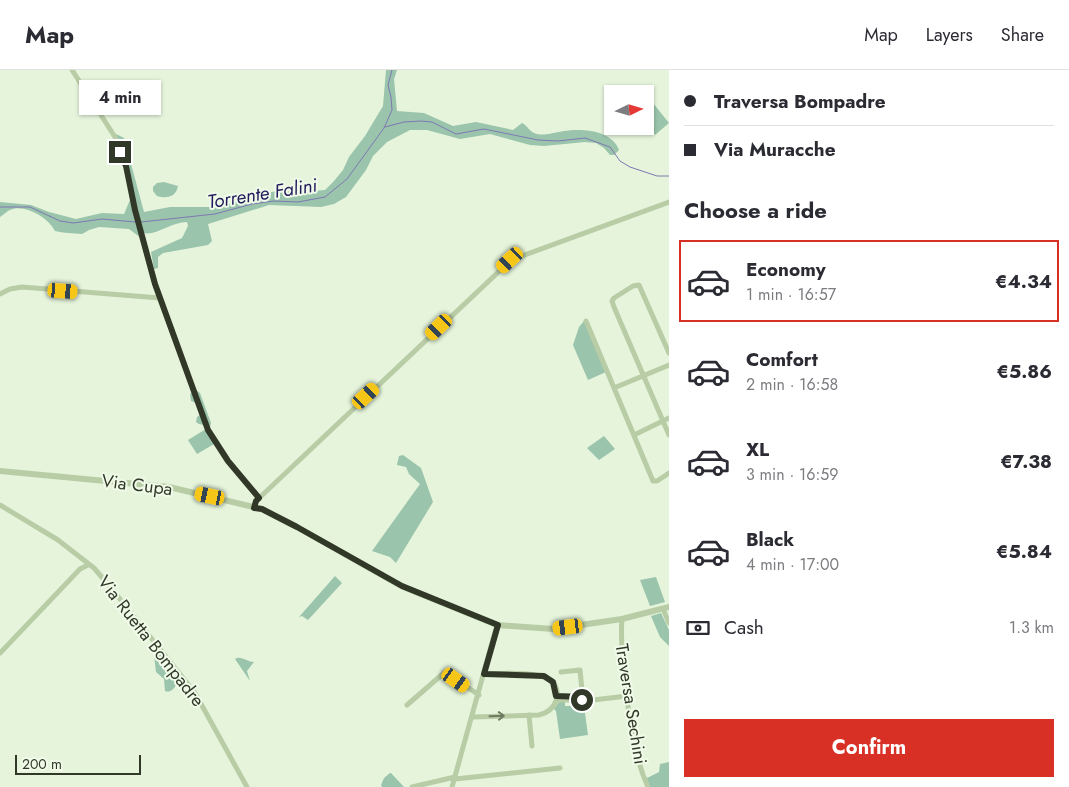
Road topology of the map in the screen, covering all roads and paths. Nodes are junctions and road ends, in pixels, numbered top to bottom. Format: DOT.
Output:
graph roads {
  1 [pos="72,70"];
  2 [pos="669,202"];
  3 [pos="0,294"];
  4 [pos="160,298"];
  5 [pos="586,321"];
  6 [pos="669,354"];
  7 [pos="669,365"];
  8 [pos="644,376"];
  9 [pos="614,388"];
  10 [pos="669,418"];
  11 [pos="663,421"];
  12 [pos="634,435"];
  13 [pos="669,435"];
  14 [pos="0,471"];
  15 [pos="669,474"];
  16 [pos="259,498"];
  17 [pos="0,505"];
  18 [pos="254,508"];
  19 [pos="88,565"];
  20 [pos="666,608"];
  21 [pos="622,619"];
  22 [pos="669,623"];
  23 [pos="498,625"];
  24 [pos="0,653"];
  25 [pos="561,672"];
  26 [pos="484,674"];
  27 [pos="627,694"];
  28 [pos="479,695"];
  29 [pos="556,698"];
  30 [pos="582,698"];
  31 [pos="407,705"];
  32 [pos="529,715"];
  33 [pos="473,717"];
  34 [pos="532,746"];
  35 [pos="560,768"];
  36 [pos="455,778"];
  37 [pos="247,787"];
  38 [pos="412,787"];
  39 [pos="452,787"];
  40 [pos="648,787"];
  1 -- 4 [label="street"];
  2 -- 16 [label="street"];
  3 -- 4 [label="street"];
  4 -- 16 [label="street"];
  5 -- 9 [label="street"];
  6 -- 8 [label="street"];
  7 -- 8 [label="street"];
  8 -- 9 [label="street"];
  8 -- 11 [label="street"];
  9 -- 12 [label="street"];
  10 -- 11 [label="street"];
  11 -- 12 [label="street"];
  11 -- 13 [label="street"];
  12 -- 15 [label="street"];
  14 -- 18 [label="street, Via Cupa"];
  16 -- 18 [label="street"];
  17 -- 19 [label="street, Via Ruetta Bompadre"];
  18 -- 23 [label="street, Via Cupa"];
  19 -- 24 [label="street"];
  19 -- 37 [label="street, Via Ruetta Bompadre"];
  20 -- 21 [label="street, Via Cupa"];
  20 -- 22 [label="street, Via Cupa"];
  21 -- 23 [label="street, Via Cupa"];
  21 -- 27 [label="street, Traversa Sechini"];
  23 -- 26 [label="street"];
  25 -- 30 [label="street"];
  26 -- 28 [label="street"];
  26 -- 29 [label="street"];
  27 -- 30 [label="street"];
  27 -- 40 [label="street, Traversa Sechini"];
  28 -- 31 [label="street"];
  28 -- 33 [label="street"];
  29 -- 30 [label="street"];
  29 -- 32 [label="street"];
  33 -- 32 [label="street, one-way"];
  32 -- 34 [label="street"];
  33 -- 36 [label="street"];
  35 -- 36 [label="street"];
  36 -- 38 [label="street"];
  36 -- 39 [label="street"];
}
